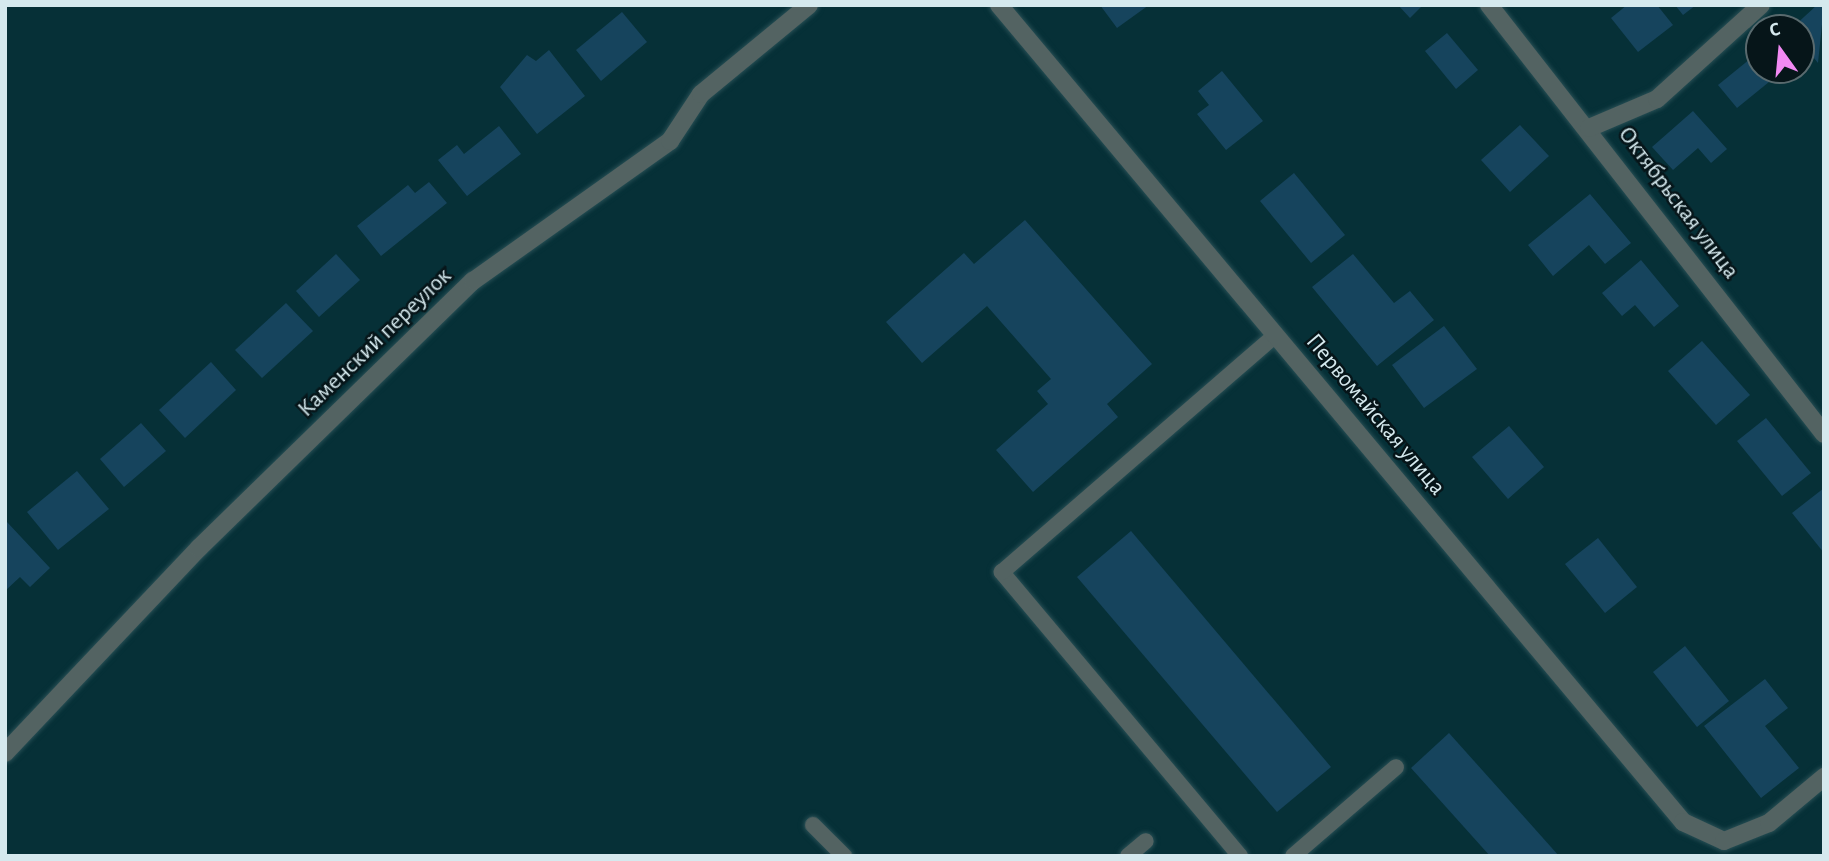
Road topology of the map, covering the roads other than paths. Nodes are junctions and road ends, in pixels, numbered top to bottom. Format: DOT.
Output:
graph roads {
  1 [pos="809,5"];
  2 [pos="999,5"];
  3 [pos="1489,5"];
  4 [pos="1761,5"];
  5 [pos="1589,128"];
  6 [pos="1276,335"];
  7 [pos="1824,434"];
  8 [pos="5,753"];
  9 [pos="1396,767"];
  10 [pos="1824,778"];
  11 [pos="813,825"];
  12 [pos="1146,841"];
  13 [pos="844,856"];
  14 [pos="1128,856"];
  15 [pos="1240,856"];
  16 [pos="1293,856"];
  1 -- 8 [label="street, Каменский переулок"];
  2 -- 6 [label="street, Первомайская улица"];
  3 -- 5 [label="street, Октябрьская улица"];
  4 -- 5 [label="street"];
  5 -- 7 [label="street, Октябрьская улица"];
  6 -- 10 [label="street, Первомайская улица"];
  6 -- 15 [label="lane"];
  9 -- 16 [label="lane"];
  11 -- 13 [label="lane"];
  12 -- 14 [label="lane"];
}
